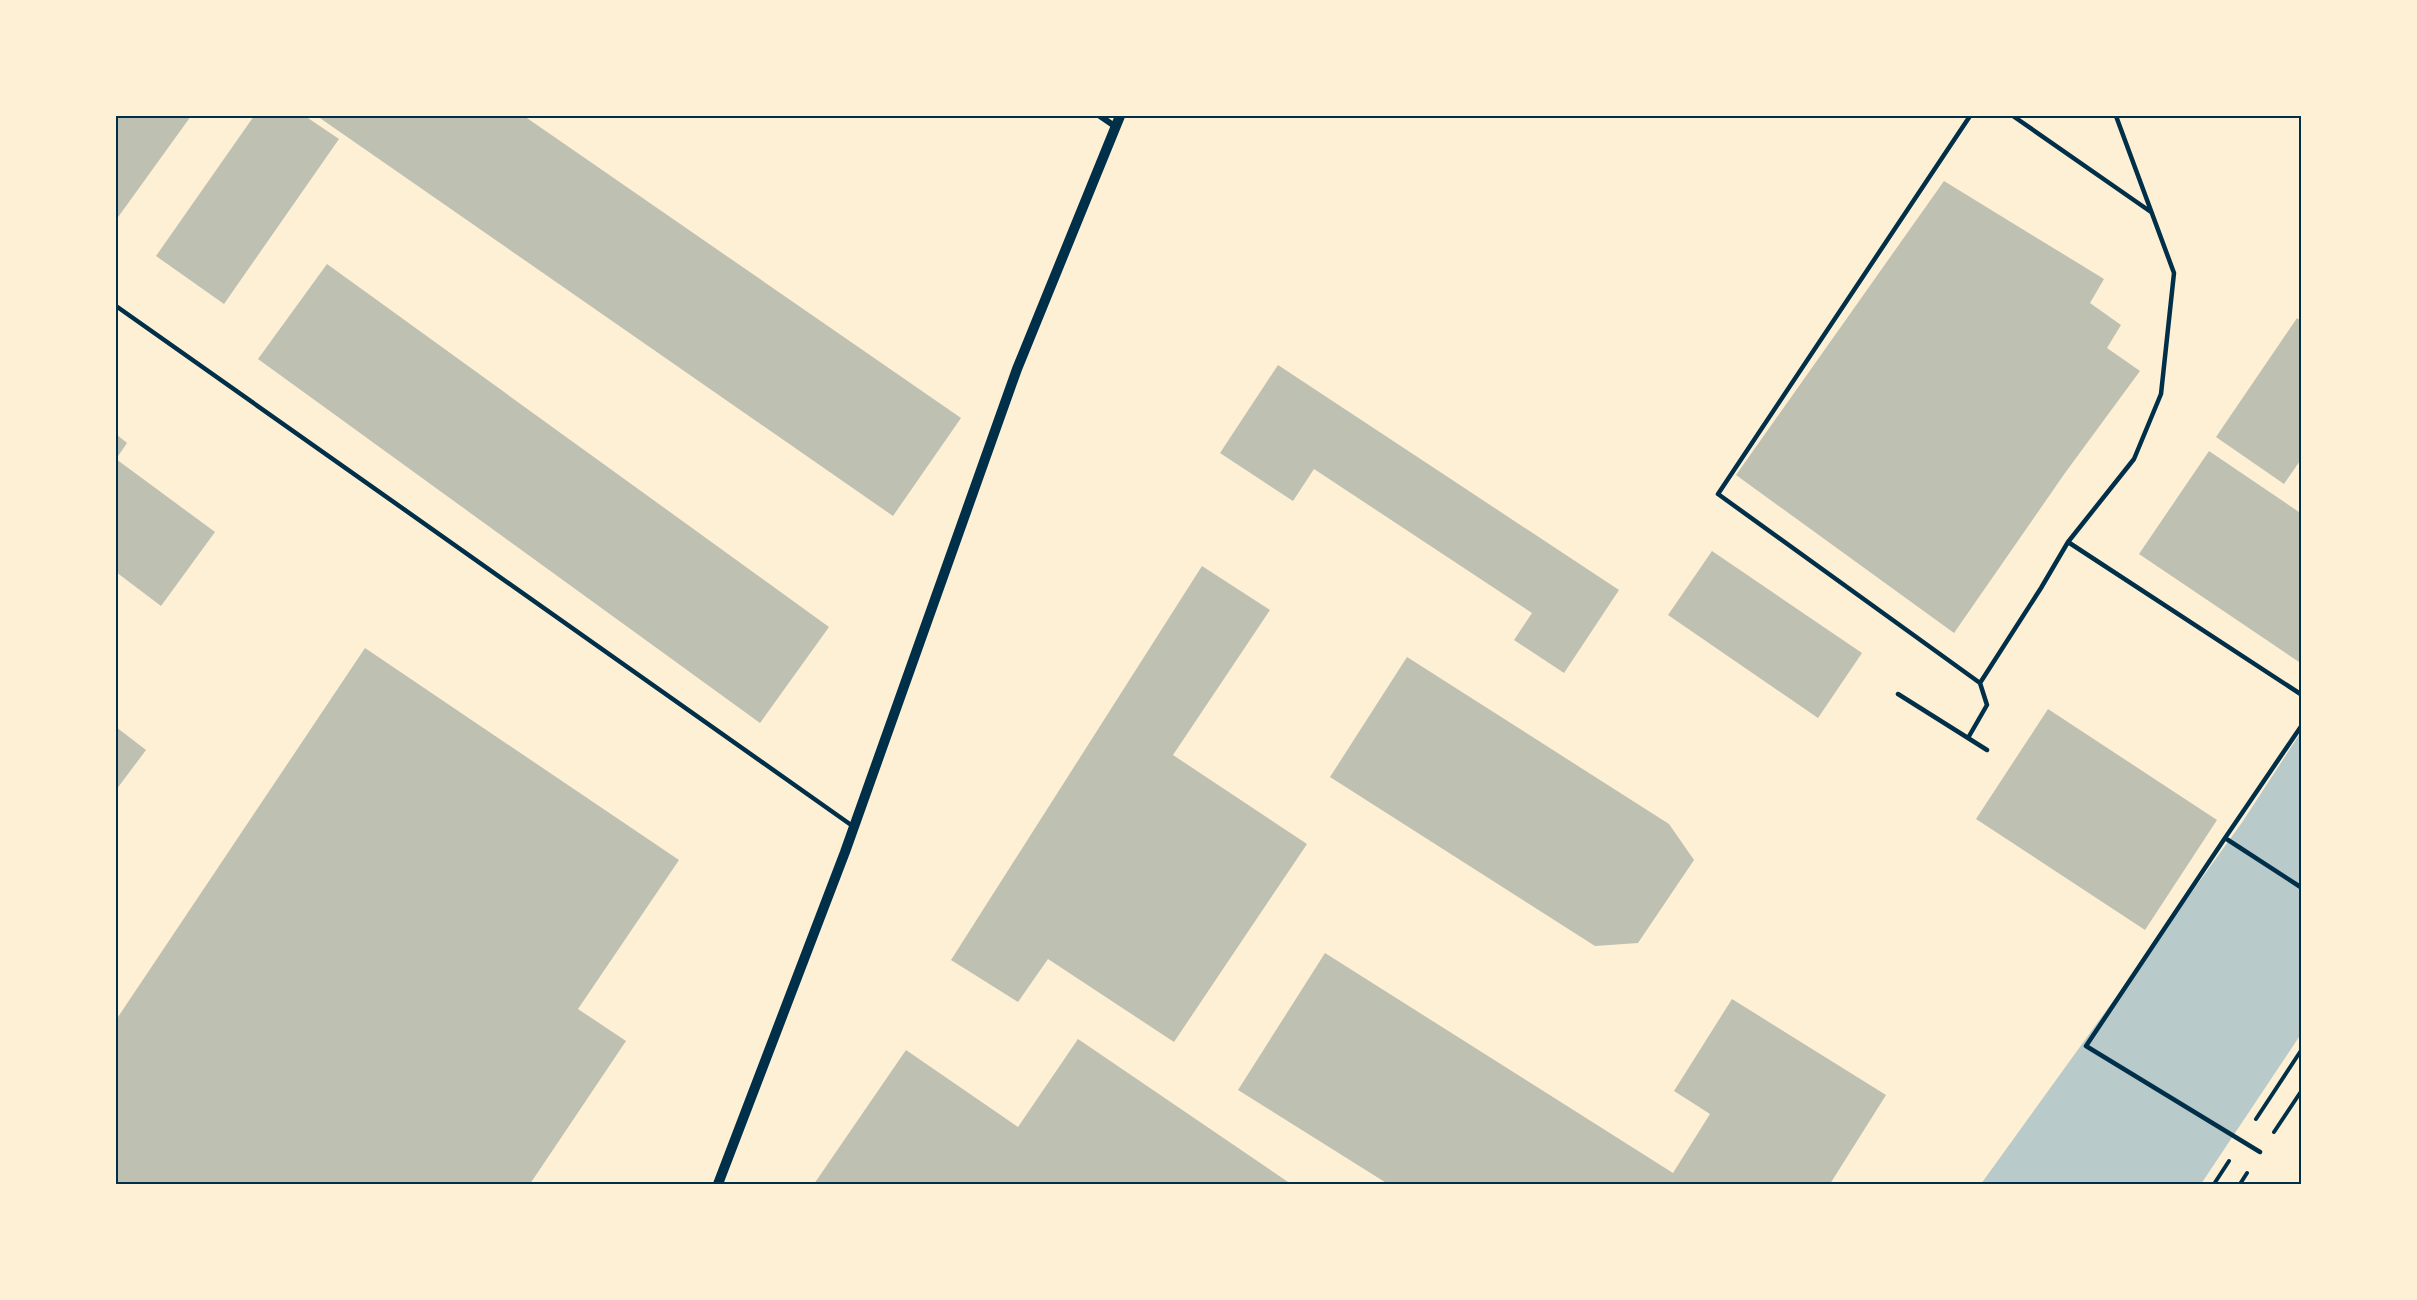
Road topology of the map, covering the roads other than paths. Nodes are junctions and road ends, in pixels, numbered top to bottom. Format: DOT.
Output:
graph roads {
  1 [pos="1100,116"];
  2 [pos="1120,116"];
  3 [pos="1970,116"];
  4 [pos="2013,116"];
  5 [pos="2116,116"];
  6 [pos="1116,127"];
  7 [pos="2152,212"];
  8 [pos="116,306"];
  9 [pos="2068,542"];
  10 [pos="1980,683"];
  11 [pos="1898,694"];
  12 [pos="2301,695"];
  13 [pos="2301,724"];
  14 [pos="1968,738"];
  15 [pos="1987,750"];
  16 [pos="854,827"];
  17 [pos="2225,838"];
  18 [pos="2301,888"];
  19 [pos="2260,1152"];
  20 [pos="718,1185"];
  1 -- 6 [label="street"];
  2 -- 6 [label="street"];
  3 -- 10 [label="lane"];
  4 -- 7 [label="lane"];
  5 -- 7 [label="lane"];
  6 -- 16 [label="street"];
  7 -- 9 [label="lane"];
  8 -- 16 [label="lane"];
  9 -- 10 [label="lane"];
  9 -- 12 [label="lane"];
  10 -- 14 [label="lane"];
  11 -- 14 [label="lane"];
  13 -- 17 [label="lane"];
  14 -- 15 [label="lane"];
  16 -- 20 [label="street"];
  17 -- 18 [label="lane"];
  17 -- 19 [label="lane"];
}
